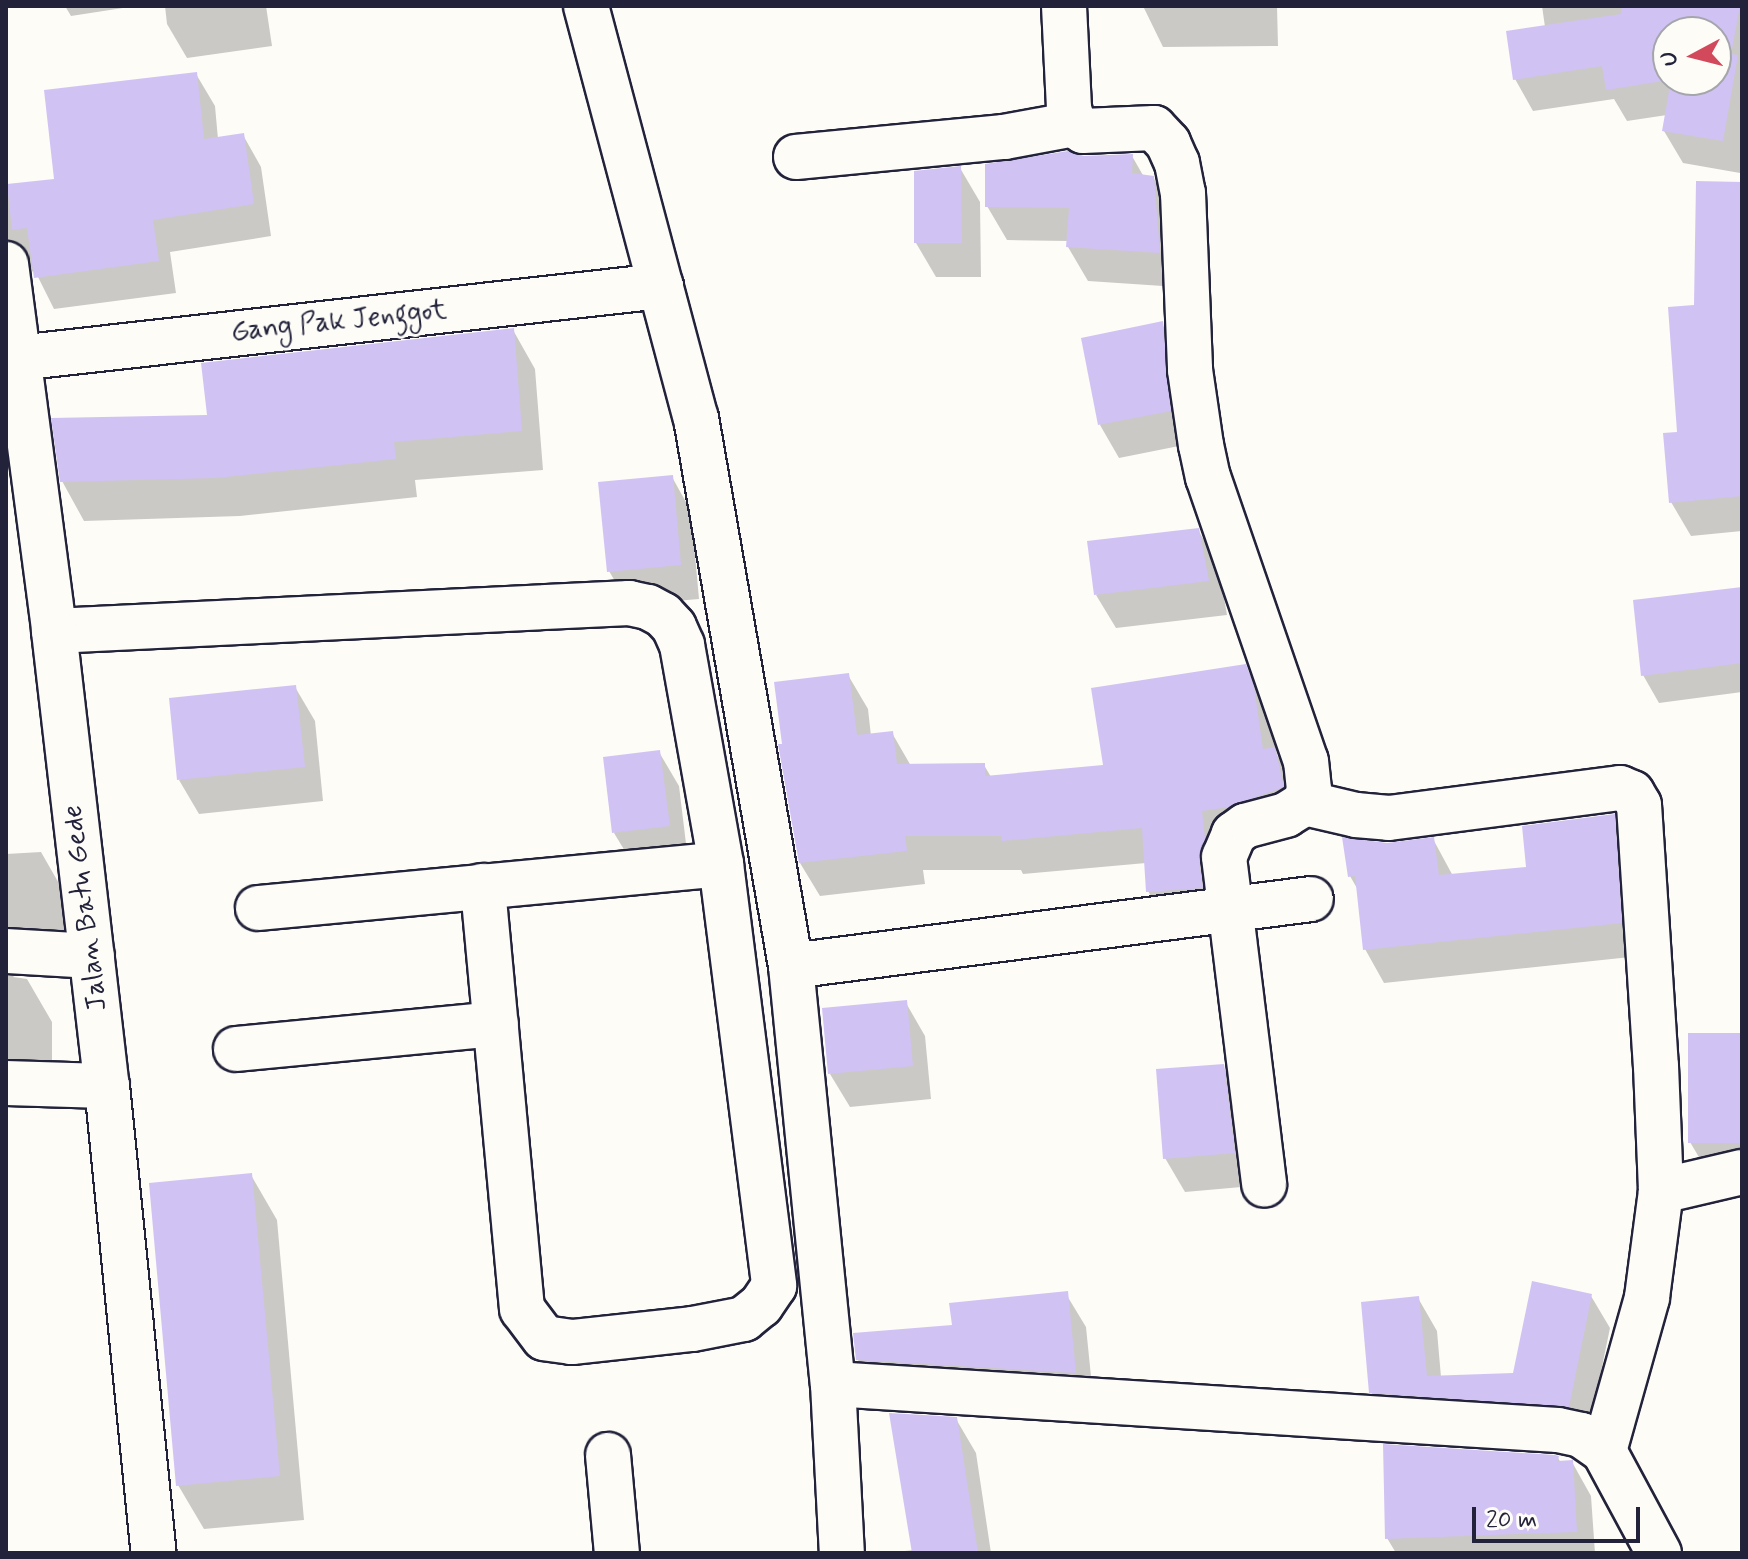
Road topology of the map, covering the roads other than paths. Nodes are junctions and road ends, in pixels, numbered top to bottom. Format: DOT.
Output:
graph roads {
  1 [pos="586,6"];
  2 [pos="1064,6"];
  3 [pos="1074,124"];
  4 [pos="796,157"];
  5 [pos="6,264"];
  6 [pos="661,286"];
  7 [pos="18,358"];
  8 [pos="54,631"];
  9 [pos="1305,803"];
  10 [pos="721,864"];
  11 [pos="483,886"];
  12 [pos="1311,899"];
  13 [pos="258,908"];
  14 [pos="1231,910"];
  15 [pos="6,951"];
  16 [pos="92,956"];
  17 [pos="791,966"];
  18 [pos="496,1024"];
  19 [pos="236,1049"];
  20 [pos="6,1083"];
  21 [pos="107,1086"];
  22 [pos="1742,1172"];
  23 [pos="1264,1185"];
  24 [pos="1661,1191"];
  25 [pos="833,1384"];
  26 [pos="1604,1451"];
  27 [pos="608,1455"];
  28 [pos="154,1553"];
  29 [pos="617,1553"];
  30 [pos="842,1553"];
  31 [pos="1659,1553"];
  1 -- 6 [label="street"];
  2 -- 3 [label="street"];
  3 -- 4 [label="street"];
  3 -- 9 [label="street"];
  5 -- 7 [label="street, Jalan Batu Gede"];
  6 -- 7 [label="street, Gang Pak Jenggot"];
  6 -- 17 [label="street"];
  7 -- 8 [label="street, Jalan Batu Gede"];
  8 -- 10 [label="street"];
  8 -- 16 [label="street, Jalan Batu Gede"];
  9 -- 14 [label="street"];
  9 -- 24 [label="street"];
  10 -- 11 [label="street"];
  10 -- 18 [label="street"];
  11 -- 13 [label="street"];
  11 -- 18 [label="street"];
  12 -- 14 [label="street"];
  14 -- 17 [label="street"];
  14 -- 23 [label="street"];
  15 -- 16 [label="street"];
  16 -- 21 [label="street, Jalan Batu Gede"];
  17 -- 25 [label="street"];
  18 -- 19 [label="street"];
  20 -- 21 [label="street"];
  21 -- 28 [label="street, Jalan Batu Gede"];
  22 -- 24 [label="street"];
  24 -- 26 [label="street"];
  25 -- 26 [label="street"];
  25 -- 30 [label="street"];
  26 -- 31 [label="street"];
  27 -- 29 [label="street"];
}
